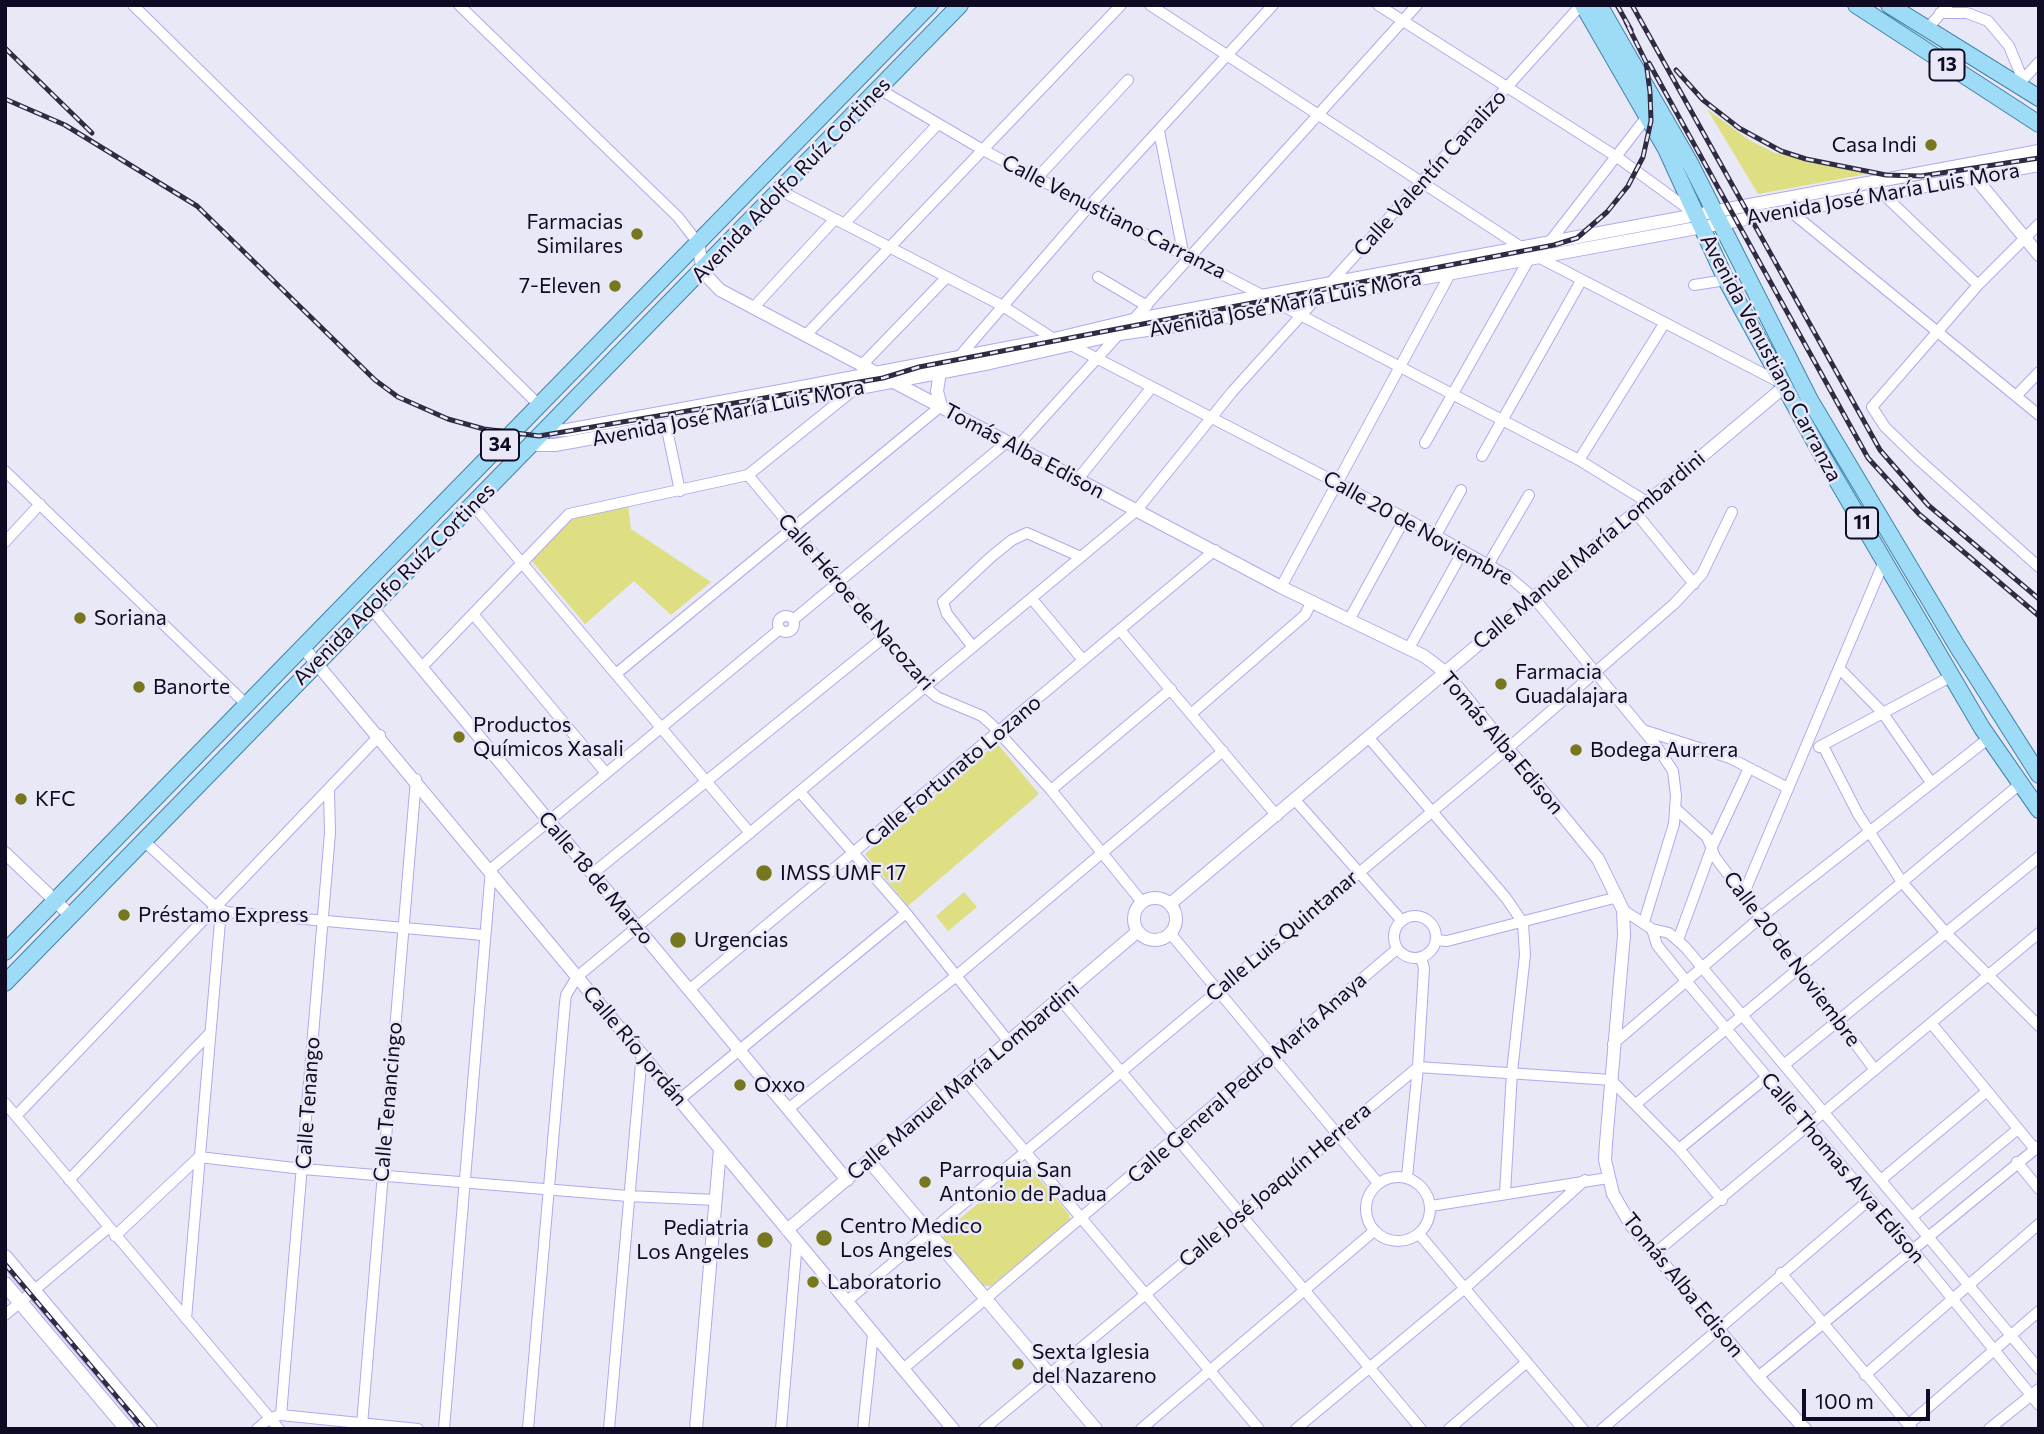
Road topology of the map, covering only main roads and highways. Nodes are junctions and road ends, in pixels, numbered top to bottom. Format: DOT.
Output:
graph roads {
  1 [pos="930,5"];
  2 [pos="960,5"];
  3 [pos="1582,5"];
  4 [pos="1600,5"];
  5 [pos="1856,5"];
  6 [pos="1889,5"];
  7 [pos="2039,98"];
  8 [pos="2039,124"];
  9 [pos="2039,775"];
  10 [pos="2039,810"];
  11 [pos="5,952"];
  12 [pos="5,984"];
  13 [pos="5,1256"];
  14 [pos="5,1284"];
  15 [pos="127,1429"];
  16 [pos="150,1429"];
  1 -- 11 [label="main road, Avenida Adolfo Ruíz Cortines / 34"];
  2 -- 12 [label="main road, Avenida Adolfo Ruíz Cortines / 34"];
  3 -- 10 [label="main road, Avenida Venustiano Carranza / 11"];
  4 -- 9 [label="main road, Avenida Venustiano Carranza / 11"];
  5 -- 8 [label="main road, 13"];
  6 -- 7 [label="main road, 13"];
  13 -- 16 [label="main road"];
  14 -- 15 [label="main road"];
}
